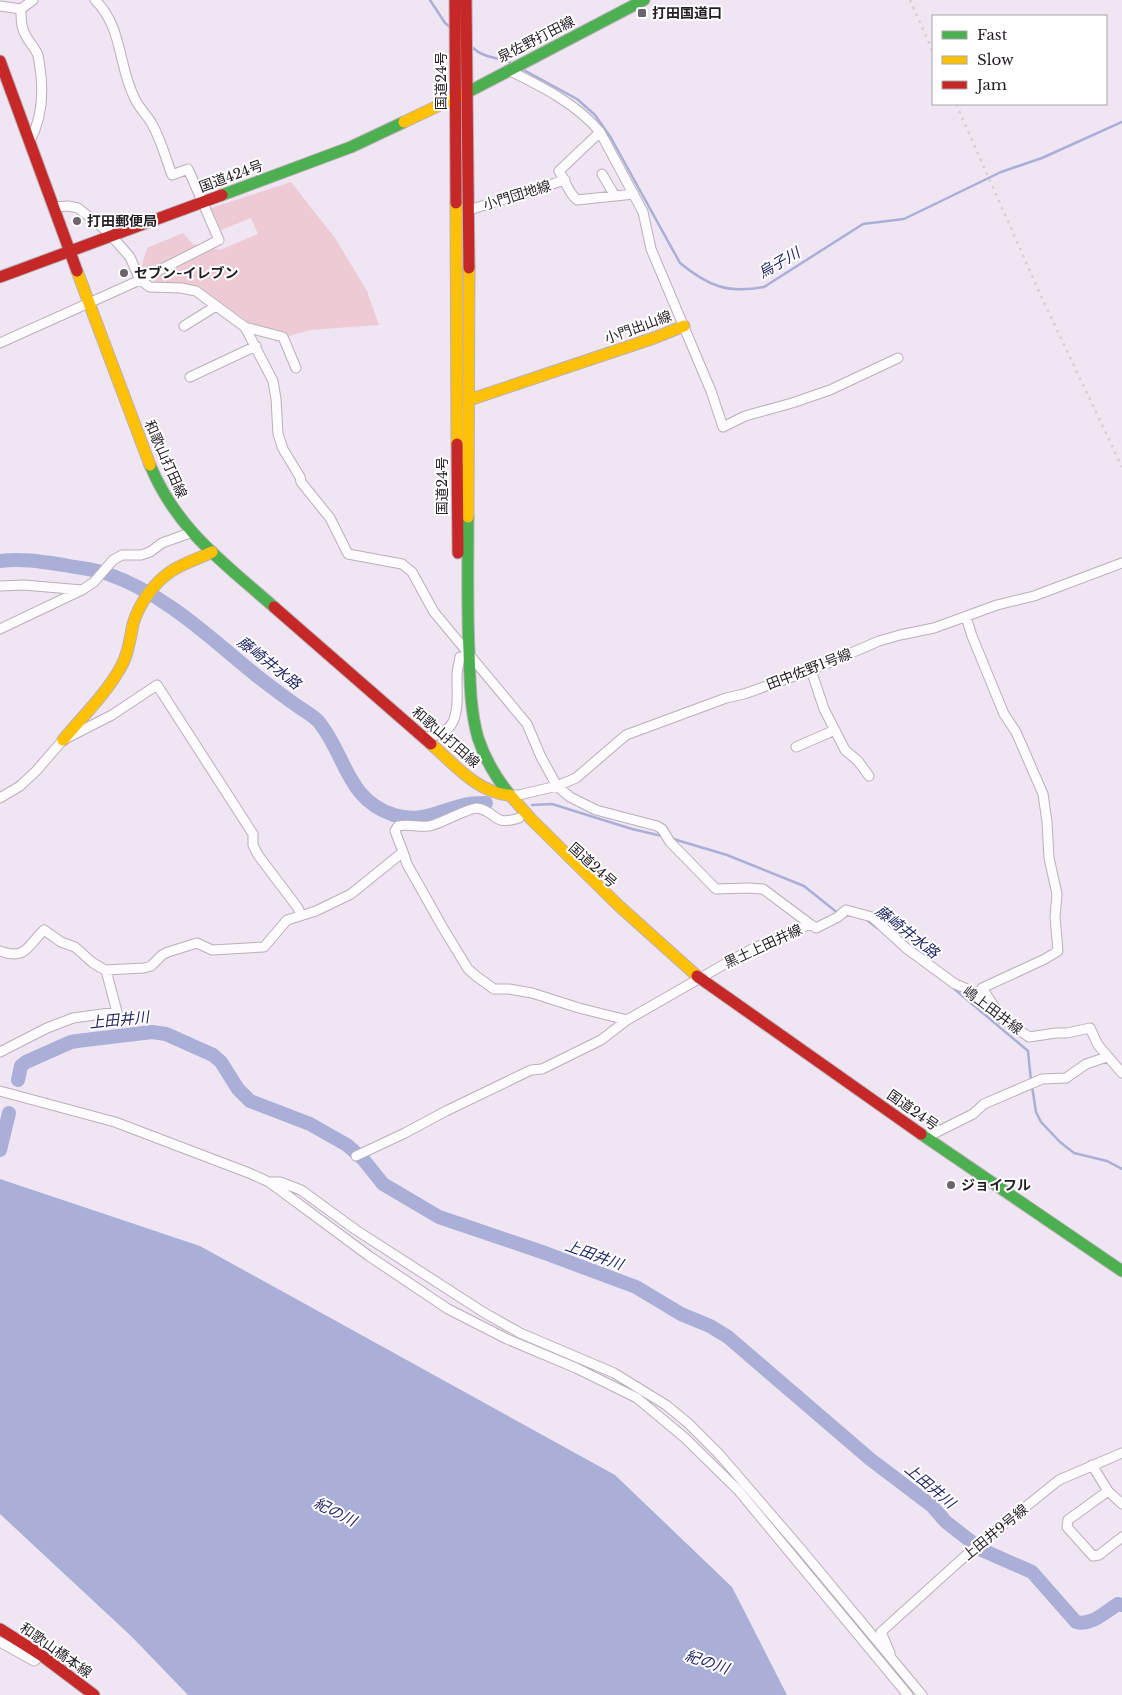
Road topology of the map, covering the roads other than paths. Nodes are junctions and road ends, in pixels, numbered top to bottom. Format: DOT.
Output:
graph roads {
  1 [pos="33,0"];
  2 [pos="95,0"];
  3 [pos="455,0"];
  4 [pos="466,0"];
  5 [pos="644,0"];
  6 [pos="0,6"];
  7 [pos="21,9"];
  8 [pos="0,61"];
  9 [pos="508,70"];
  10 [pos="468,92"];
  11 [pos="456,99"];
  12 [pos="600,132"];
  13 [pos="30,141"];
  14 [pos="602,174"];
  15 [pos="565,180"];
  16 [pos="634,194"];
  17 [pos="615,196"];
  18 [pos="202,202"];
  19 [pos="54,207"];
  20 [pos="469,210"];
  21 [pos="111,235"];
  22 [pos="70,250"];
  23 [pos="0,277"];
  24 [pos="140,280"];
  25 [pos="90,303"];
  26 [pos="216,306"];
  27 [pos="184,326"];
  28 [pos="684,326"];
  29 [pos="246,327"];
  30 [pos="0,343"];
  31 [pos="256,346"];
  32 [pos="898,358"];
  33 [pos="296,368"];
  34 [pos="190,377"];
  35 [pos="469,400"];
  36 [pos="190,533"];
  37 [pos="212,552"];
  38 [pos="1122,563"];
  39 [pos="0,586"];
  40 [pos="82,590"];
  41 [pos="966,617"];
  42 [pos="0,629"];
  43 [pos="458,641"];
  44 [pos="464,655"];
  45 [pos="811,670"];
  46 [pos="835,730"];
  47 [pos="422,737"];
  48 [pos="63,740"];
  49 [pos="796,747"];
  50 [pos="868,776"];
  51 [pos="558,786"];
  52 [pos="502,794"];
  53 [pos="0,798"];
  54 [pos="519,818"];
  55 [pos="403,852"];
  56 [pos="621,909"];
  57 [pos="301,916"];
  58 [pos="810,924"];
  59 [pos="0,951"];
  60 [pos="111,970"];
  61 [pos="1002,1019"];
  62 [pos="627,1020"];
  63 [pos="0,1052"];
  64 [pos="1107,1056"];
  65 [pos="1122,1073"];
  66 [pos="0,1091"];
  67 [pos="924,1136"];
  68 [pos="359,1155"];
  69 [pos="269,1182"];
  70 [pos="1122,1271"];
  71 [pos="1122,1453"];
  72 [pos="1092,1465"];
  73 [pos="1108,1491"];
  74 [pos="1122,1504"];
  75 [pos="1122,1537"];
  76 [pos="0,1629"];
  77 [pos="0,1642"];
  78 [pos="41,1655"];
  79 [pos="893,1661"];
  80 [pos="94,1695"];
  81 [pos="908,1695"];
  82 [pos="922,1695"];
  1 -- 7 [label="street"];
  2 -- 18 [label="street"];
  3 -- 11 [label="main road, 国道24号"];
  4 -- 10 [label="main road, 国道24号"];
  5 -- 9 [label="main road, 泉佐野打田線"];
  6 -- 7 [label="street"];
  7 -- 13 [label="street"];
  8 -- 13 [label="main road, 和歌山打田線"];
  9 -- 10 [label="main road, 泉佐野打田線"];
  9 -- 12 [label="street, 小門出山線"];
  10 -- 11 [label="main road, 国道424号"];
  10 -- 20 [label="main road, 国道24号"];
  11 -- 18 [label="main road, 国道424号"];
  11 -- 43 [label="main road, 国道24号"];
  12 -- 15 [label="street"];
  12 -- 16 [label="street, 小門出山線"];
  13 -- 19 [label="main road, 和歌山打田線"];
  14 -- 17 [label="street"];
  15 -- 17 [label="street"];
  15 -- 20 [label="street, 小門団地線"];
  16 -- 17 [label="street"];
  16 -- 28 [label="street, 小門出山線"];
  18 -- 21 [label="main road, 国道424号"];
  18 -- 24 [label="street"];
  19 -- 21 [label="street"];
  19 -- 22 [label="main road, 和歌山打田線"];
  20 -- 35 [label="main road, 国道24号"];
  21 -- 22 [label="main road, 国道424号"];
  21 -- 24 [label="street"];
  22 -- 23 [label="main road, 国道424号"];
  22 -- 25 [label="main road, 和歌山打田線"];
  24 -- 25 [label="street"];
  24 -- 26 [label="street"];
  25 -- 30 [label="street"];
  25 -- 36 [label="main road, 和歌山打田線"];
  26 -- 27 [label="street"];
  26 -- 29 [label="street"];
  28 -- 32 [label="street"];
  28 -- 35 [label="main road, 小門出山線"];
  29 -- 31 [label="street"];
  29 -- 33 [label="street"];
  31 -- 34 [label="street"];
  31 -- 43 [label="street"];
  35 -- 44 [label="main road, 国道24号"];
  36 -- 37 [label="main road, 和歌山打田線"];
  36 -- 40 [label="street"];
  37 -- 47 [label="main road, 和歌山打田線"];
  37 -- 48 [label="main road"];
  38 -- 41 [label="street, 田中佐野1号線"];
  39 -- 40 [label="street"];
  40 -- 42 [label="street"];
  41 -- 45 [label="street, 田中佐野1号線"];
  41 -- 61 [label="street"];
  43 -- 44 [label="main road, 国道24号"];
  44 -- 47 [label="street"];
  44 -- 51 [label="street, 黒土上田井線"];
  44 -- 52 [label="main road, 国道24号"];
  45 -- 46 [label="street"];
  45 -- 51 [label="street, 田中佐野1号線"];
  46 -- 49 [label="street"];
  46 -- 50 [label="street"];
  47 -- 52 [label="main road, 和歌山打田線"];
  48 -- 53 [label="street"];
  48 -- 57 [label="street"];
  51 -- 52 [label="street, 田中佐野1号線"];
  51 -- 58 [label="street, 黒土上田井線"];
  52 -- 54 [label="main road, 国道24号"];
  52 -- 56 [label="main road, 国道24号"];
  54 -- 55 [label="street"];
  54 -- 56 [label="main road, 国道24号"];
  55 -- 57 [label="street"];
  55 -- 62 [label="street"];
  56 -- 67 [label="main road, 国道24号"];
  57 -- 60 [label="street"];
  58 -- 61 [label="street, 嶋上田井線"];
  58 -- 62 [label="street, 黒土上田井線"];
  59 -- 60 [label="street"];
  60 -- 63 [label="street"];
  61 -- 64 [label="street, 嶋上田井線"];
  62 -- 68 [label="street, 黒土上田井線"];
  64 -- 65 [label="street, 嶋上田井線"];
  64 -- 67 [label="street"];
  66 -- 69 [label="street"];
  67 -- 70 [label="main road, 国道24号"];
  69 -- 79 [label="street"];
  69 -- 81 [label="street"];
  71 -- 72 [label="street, 上田井9号線"];
  72 -- 73 [label="street"];
  72 -- 79 [label="street, 上田井9号線"];
  73 -- 74 [label="street"];
  73 -- 75 [label="street"];
  76 -- 78 [label="main road, 和歌山橋本線"];
  77 -- 78 [label="street"];
  78 -- 80 [label="main road, 和歌山橋本線"];
  79 -- 82 [label="street"];
}
